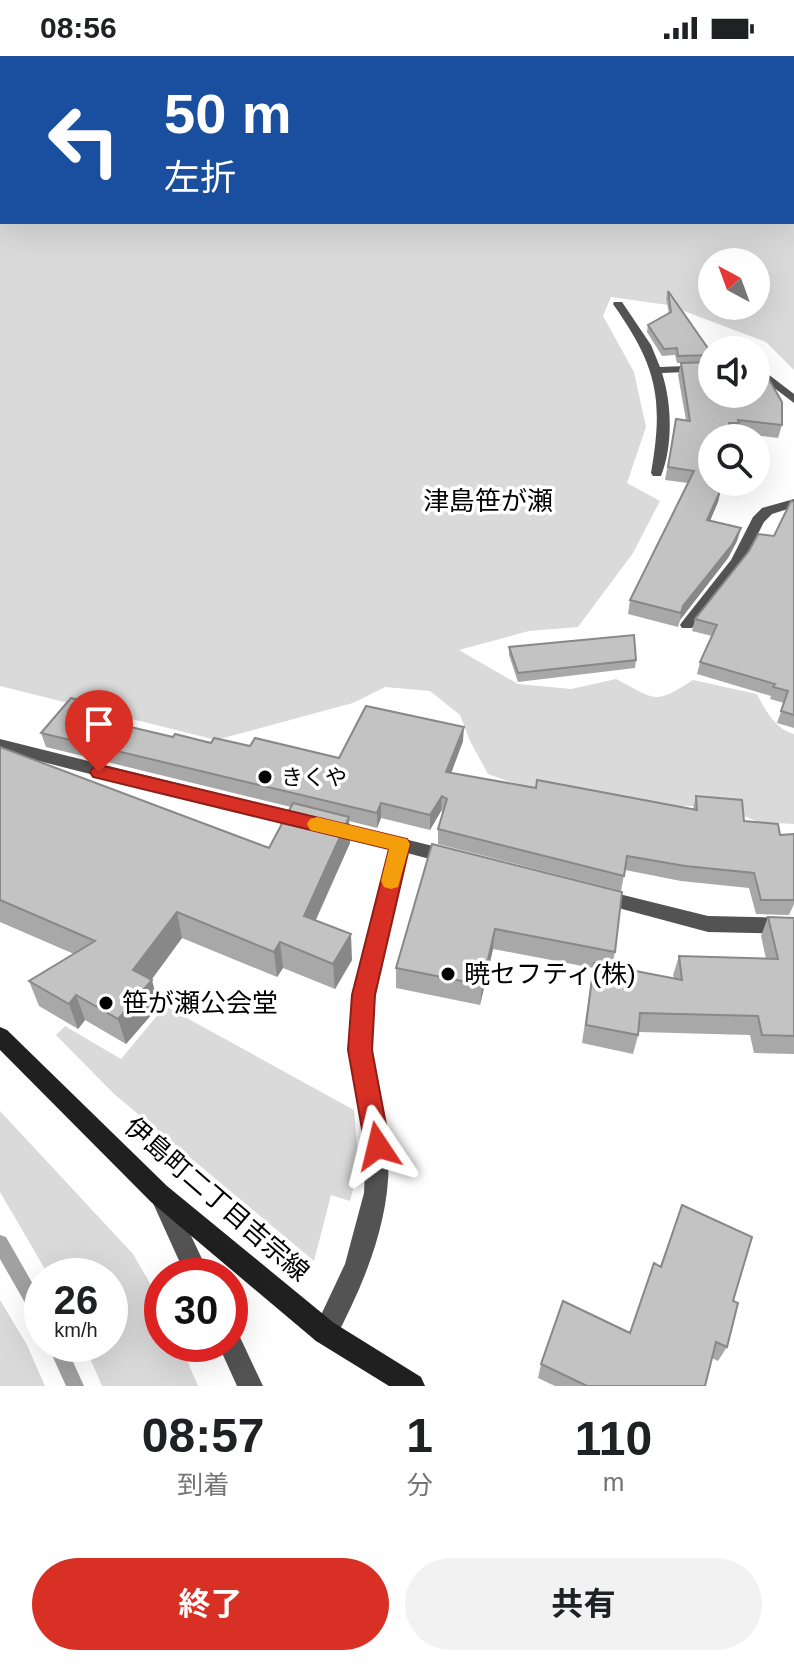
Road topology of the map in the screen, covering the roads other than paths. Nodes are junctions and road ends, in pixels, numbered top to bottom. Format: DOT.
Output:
graph roads {
  1 [pos="618,304"];
  2 [pos="698,369"];
  3 [pos="659,370"];
  4 [pos="770,380"];
  5 [pos="794,400"];
  6 [pos="657,473"];
  7 [pos="794,503"];
  8 [pos="687,625"];
  9 [pos="0,745"];
  10 [pos="400,844"];
  11 [pos="462,860"];
  12 [pos="585,892"];
  13 [pos="794,926"];
  14 [pos="0,1036"];
  15 [pos="159,1194"];
  16 [pos="189,1258"];
  17 [pos="325,1332"];
  18 [pos="239,1362"];
  19 [pos="250,1386"];
  20 [pos="412,1386"];
  1 -- 3 [label="street"];
  2 -- 3 [label="street"];
  3 -- 6 [label="street"];
  4 -- 5 [label="street"];
  7 -- 8 [label="street"];
  9 -- 10 [label="street"];
  10 -- 11 [label="street"];
  10 -- 17 [label="street"];
  12 -- 13 [label="street"];
  14 -- 15 [label="street, 伊島町二丁目吉宗線"];
  15 -- 16 [label="street"];
  15 -- 17 [label="street, 伊島町二丁目吉宗線"];
  17 -- 20 [label="street, 伊島町二丁目吉宗線"];
  18 -- 19 [label="street"];
}
